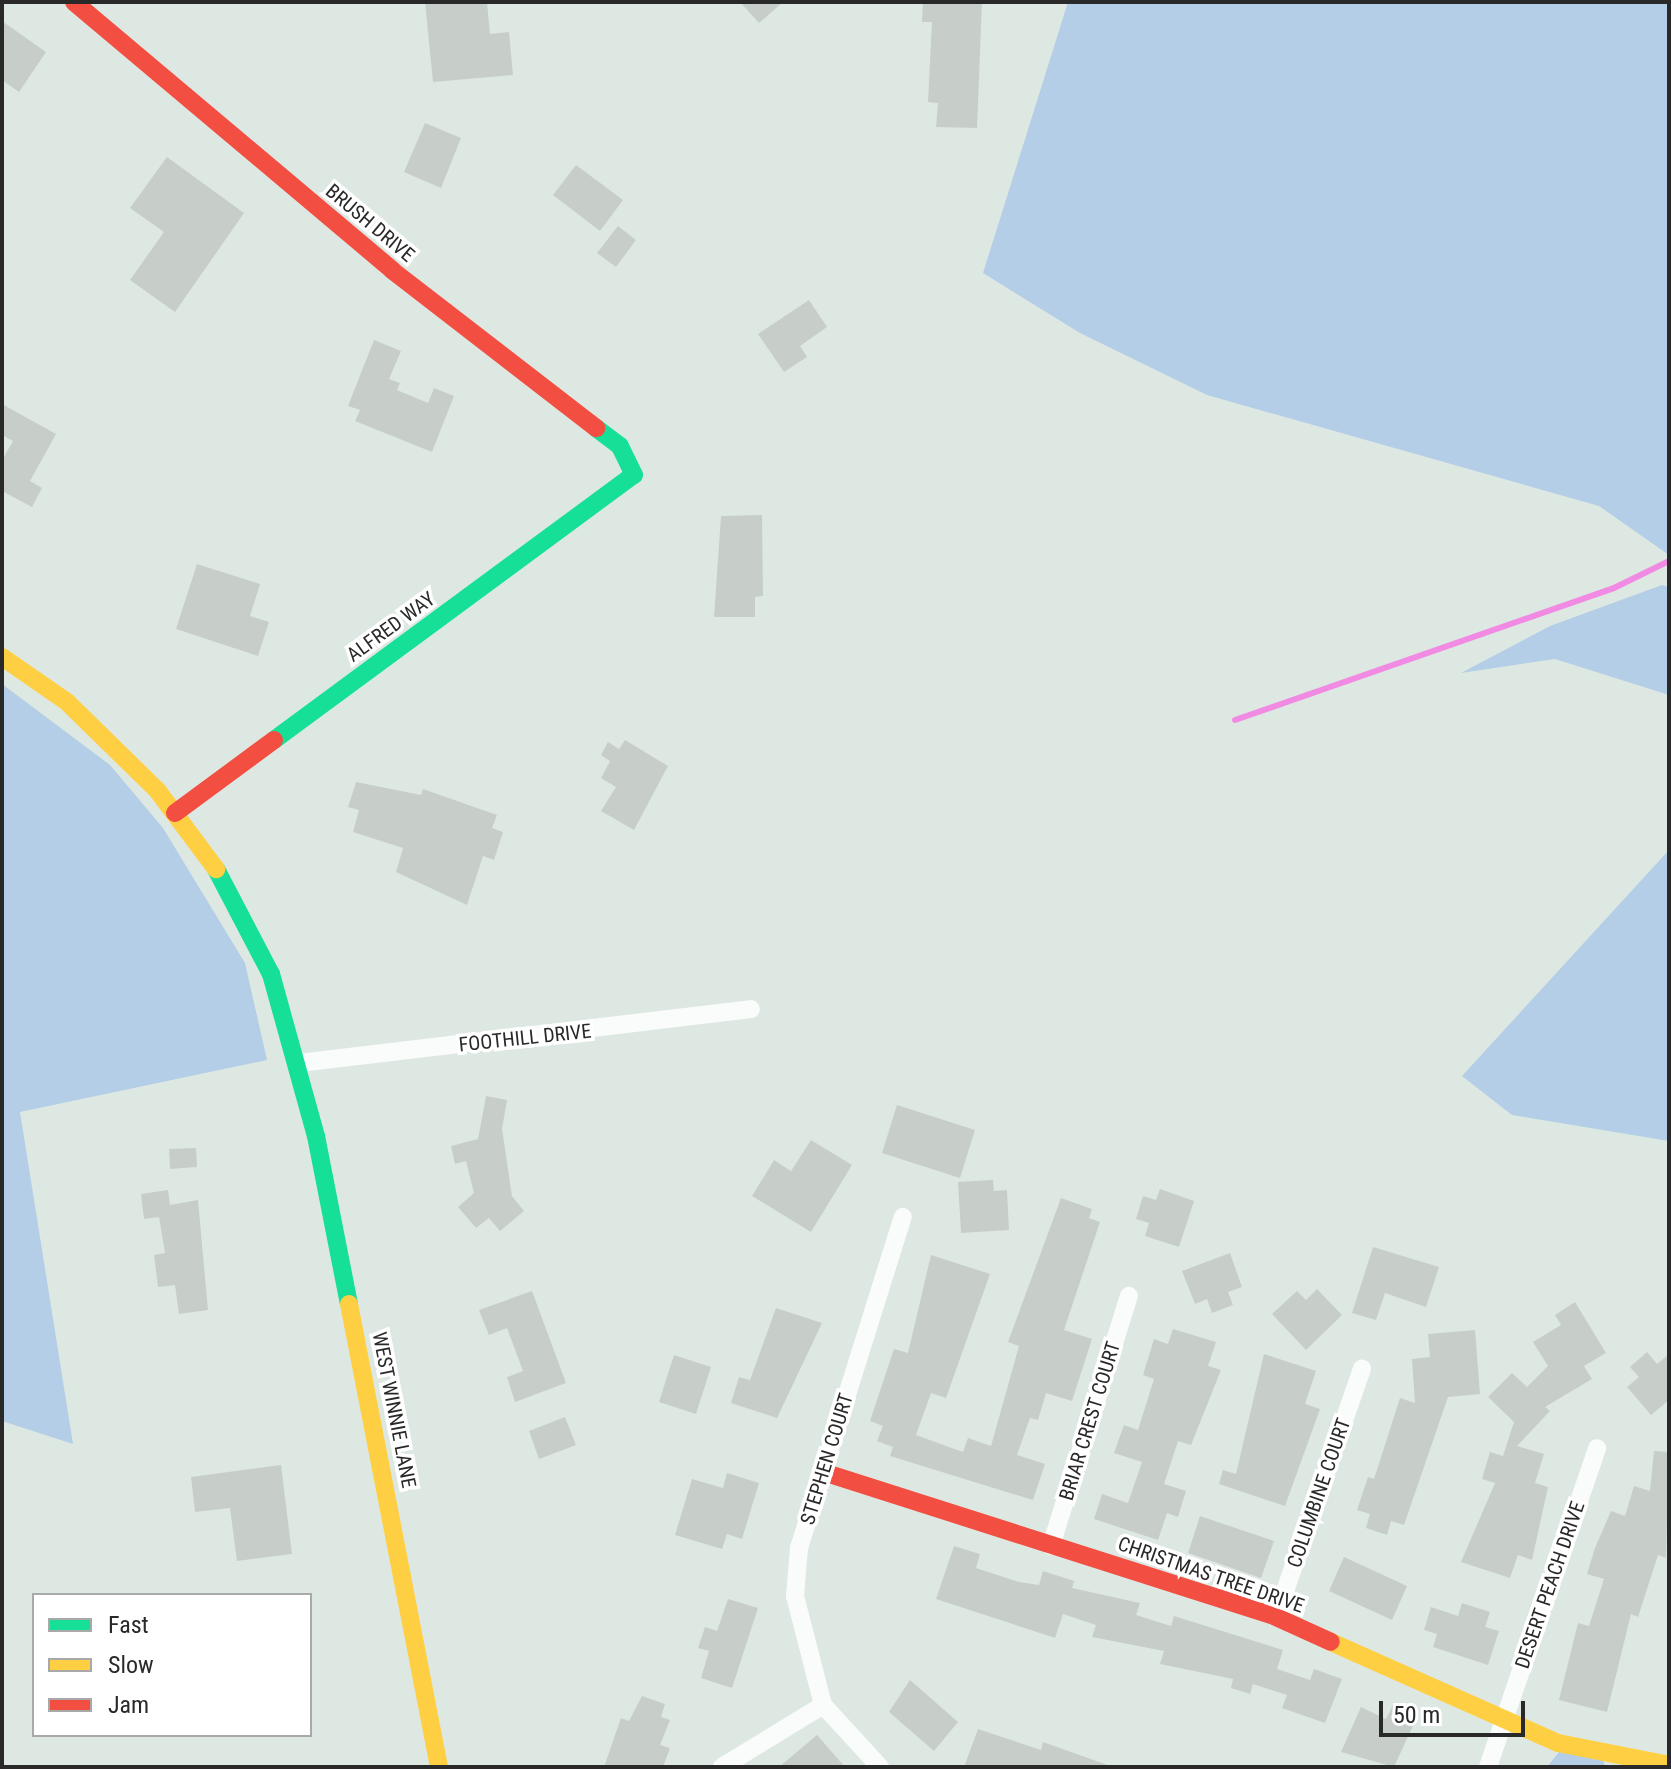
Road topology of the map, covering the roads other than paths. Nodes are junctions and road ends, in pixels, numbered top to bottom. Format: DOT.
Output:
graph roads {
  1 [pos="74,2"];
  2 [pos="634,475"];
  3 [pos="2,657"];
  4 [pos="175,813"];
  5 [pos="751,1009"];
  6 [pos="299,1063"];
  7 [pos="903,1217"];
  8 [pos="1129,1296"];
  9 [pos="1362,1368"];
  10 [pos="1597,1448"];
  11 [pos="823,1472"];
  12 [pos="1051,1546"];
  13 [pos="1276,1617"];
  14 [pos="823,1705"];
  15 [pos="1503,1722"];
  16 [pos="1669,1765"];
  17 [pos="439,1767"];
  18 [pos="722,1767"];
  19 [pos="880,1767"];
  20 [pos="1488,1767"];
  1 -- 2 [label="street, BRUSH DRIVE"];
  2 -- 4 [label="street, ALFRED WAY"];
  3 -- 4 [label="street, WEST WINNIE LANE"];
  4 -- 6 [label="street, WEST WINNIE LANE"];
  5 -- 6 [label="street, FOOTHILL DRIVE"];
  6 -- 17 [label="street, WEST WINNIE LANE"];
  7 -- 11 [label="street, STEPHEN COURT"];
  8 -- 12 [label="street, BRIAR CREST COURT"];
  9 -- 13 [label="street, COLUMBINE COURT"];
  10 -- 15 [label="street, DESERT PEACH DRIVE"];
  11 -- 12 [label="street, CHRISTMAS TREE DRIVE"];
  11 -- 14 [label="street, STEPHEN COURT"];
  12 -- 13 [label="street, CHRISTMAS TREE DRIVE"];
  13 -- 15 [label="street, CHRISTMAS TREE DRIVE"];
  14 -- 18 [label="street"];
  14 -- 19 [label="street"];
  15 -- 16 [label="street, CHRISTMAS TREE DRIVE"];
  15 -- 20 [label="street, DESERT PEACH DRIVE"];
}
